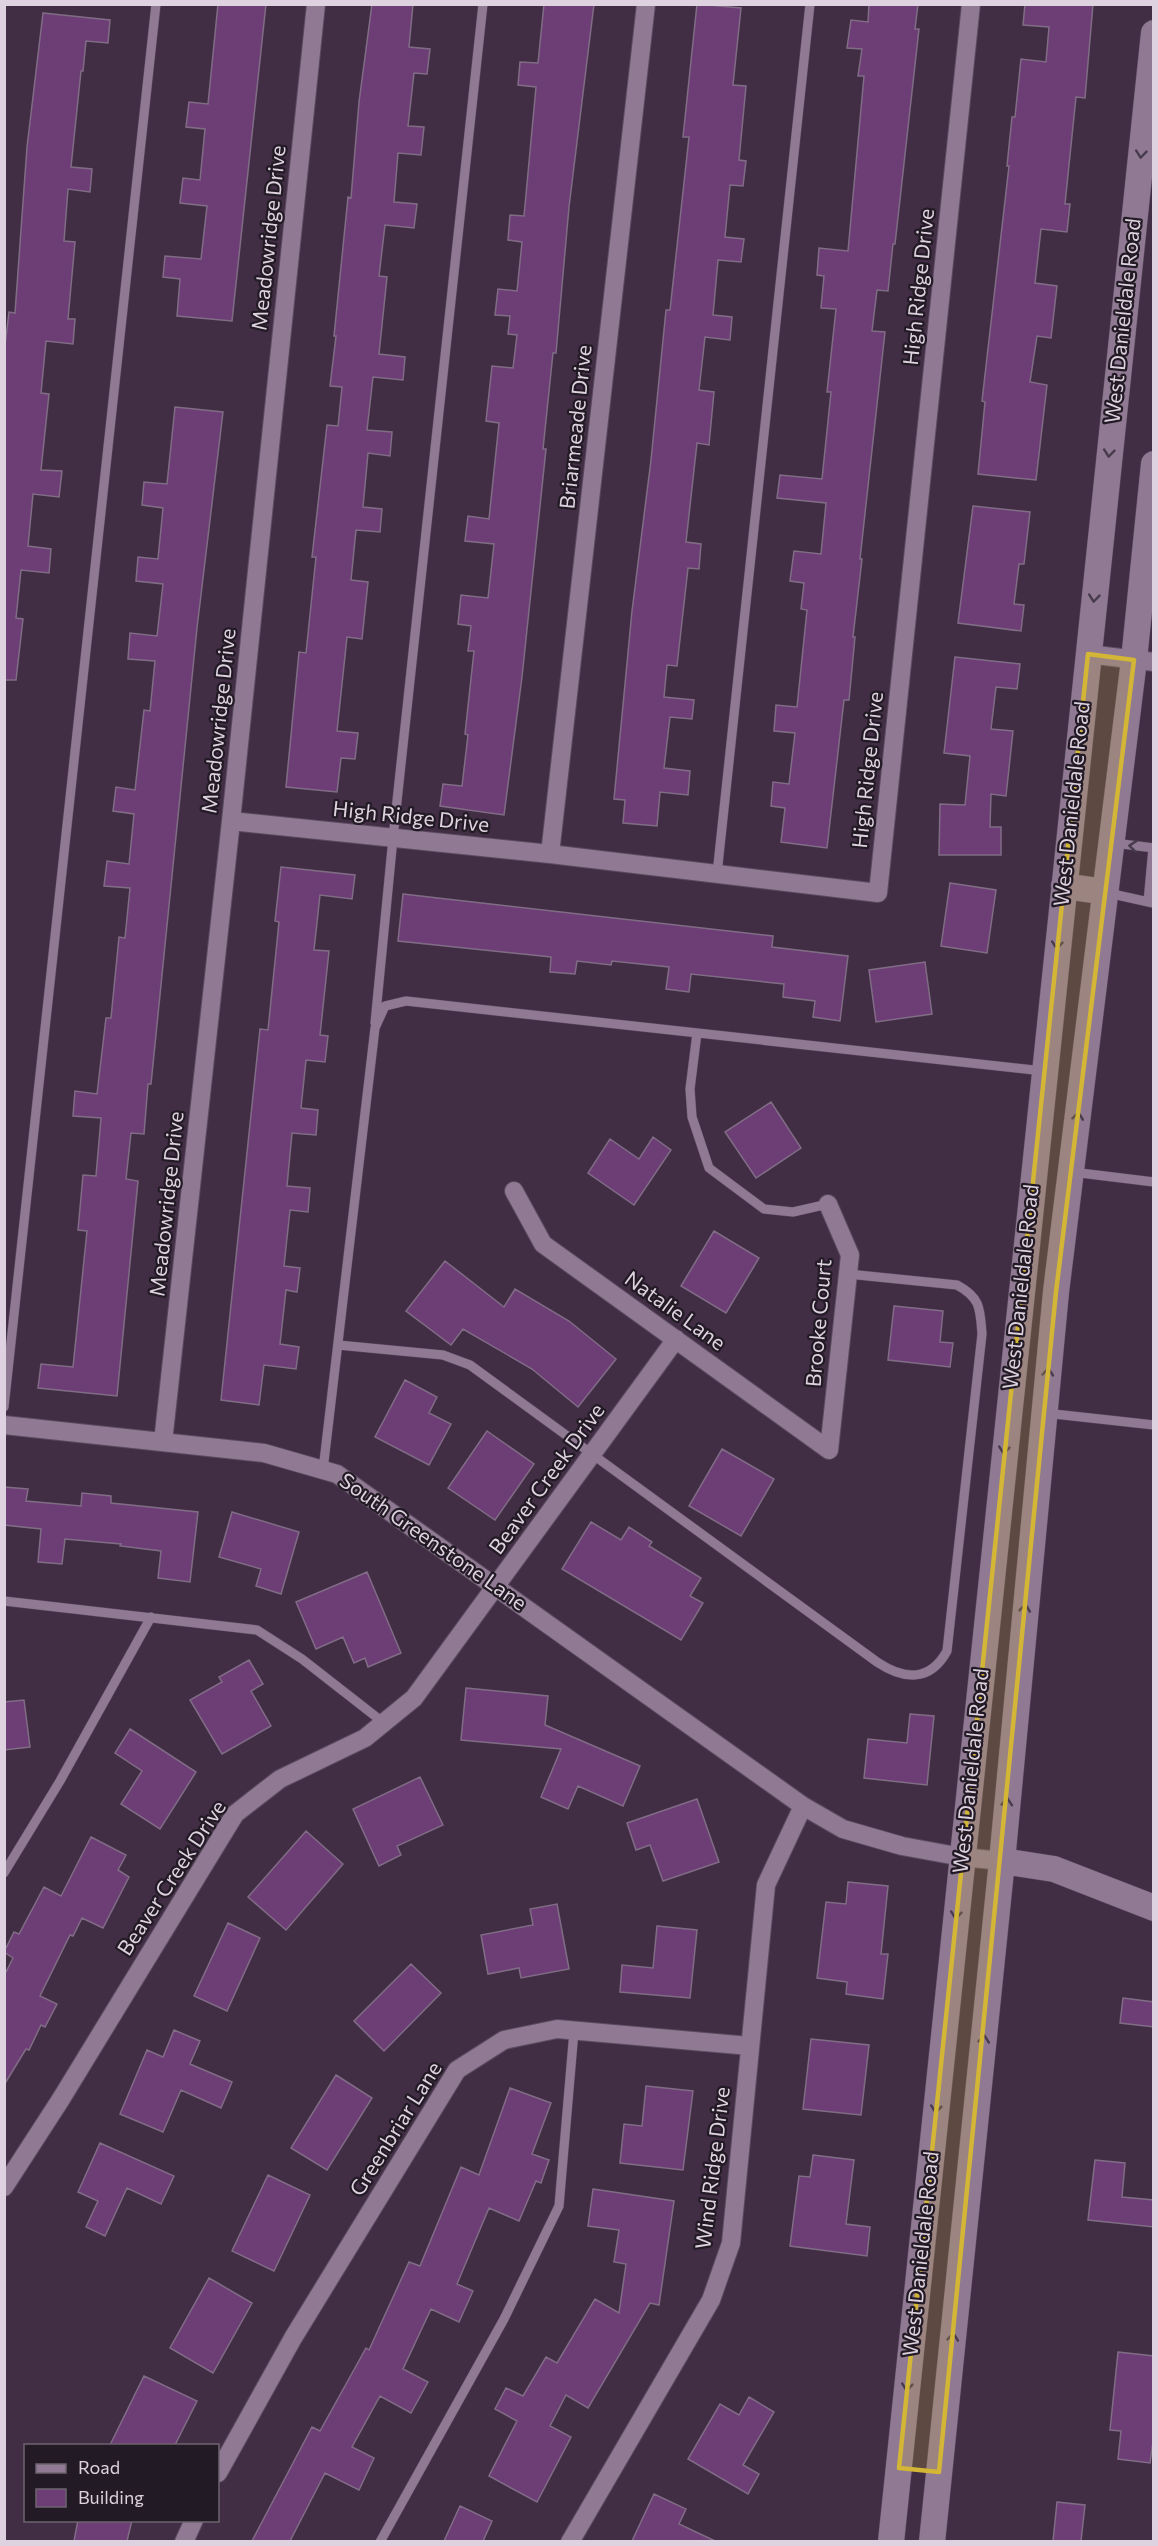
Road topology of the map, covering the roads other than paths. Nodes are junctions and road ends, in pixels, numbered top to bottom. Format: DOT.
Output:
graph roads {
  1 [pos="156,4"];
  2 [pos="316,4"];
  3 [pos="483,4"];
  4 [pos="646,4"];
  5 [pos="810,4"];
  6 [pos="971,4"];
  7 [pos="1154,33"];
  8 [pos="1154,464"];
  9 [pos="1088,654"];
  10 [pos="1144,661"];
  11 [pos="231,822"];
  12 [pos="393,838"];
  13 [pos="1112,843"];
  14 [pos="1153,848"];
  15 [pos="550,854"];
  16 [pos="717,874"];
  17 [pos="1064,886"];
  18 [pos="1106,892"];
  19 [pos="1151,902"];
  20 [pos="375,1028"];
  21 [pos="697,1033"];
  22 [pos="1044,1071"];
  23 [pos="1037,1141"];
  24 [pos="1074,1144"];
  25 [pos="1071,1172"];
  26 [pos="1154,1182"];
  27 [pos="514,1191"];
  28 [pos="828,1204"];
  29 [pos="848,1274"];
  30 [pos="676,1339"];
  31 [pos="338,1345"];
  32 [pos="4,1407"];
  33 [pos="1009,1409"];
  34 [pos="1045,1413"];
  35 [pos="4,1425"];
  36 [pos="1154,1425"];
  37 [pos="163,1442"];
  38 [pos="829,1450"];
  39 [pos="592,1455"];
  40 [pos="323,1470"];
  41 [pos="497,1586"];
  42 [pos="4,1600"];
  43 [pos="151,1617"];
  44 [pos="384,1723"];
  45 [pos="803,1806"];
  46 [pos="962,1857"];
  47 [pos="1002,1861"];
  48 [pos="4,1873"];
  49 [pos="1154,1908"];
  50 [pos="574,2031"];
  51 [pos="750,2046"];
  52 [pos="4,2187"];
  53 [pos="899,2468"];
  54 [pos="219,2471"];
  55 [pos="939,2472"];
  56 [pos="193,2522"];
  57 [pos="184,2541"];
  58 [pos="380,2541"];
  59 [pos="570,2541"];
  60 [pos="891,2541"];
  61 [pos="932,2541"];
  1 -- 32 [label="lane"];
  2 -- 11 [label="street, Meadowridge Drive"];
  3 -- 12 [label="lane"];
  4 -- 15 [label="street, Briarmeade Drive"];
  5 -- 16 [label="lane"];
  6 -- 16 [label="street, High Ridge Drive"];
  7 -- 9 [label="main road, West Danieldale Road, one-way"];
  8 -- 10 [label="main road, West Danieldale Road"];
  9 -- 10 [label="street"];
  9 -- 17 [label="main road, West Danieldale Road"];
  10 -- 13 [label="main road, West Danieldale Road"];
  11 -- 12 [label="street, High Ridge Drive"];
  11 -- 37 [label="street, Meadowridge Drive"];
  12 -- 15 [label="street, High Ridge Drive"];
  12 -- 20 [label="lane"];
  14 -- 13 [label="lane, one-way"];
  13 -- 18 [label="main road, West Danieldale Road"];
  14 -- 19 [label="lane"];
  15 -- 16 [label="street, High Ridge Drive"];
  17 -- 18 [label="main road"];
  17 -- 22 [label="main road, West Danieldale Road, one-way"];
  18 -- 19 [label="lane"];
  24 -- 18 [label="main road, West Danieldale Road, one-way"];
  20 -- 21 [label="lane"];
  20 -- 31 [label="lane"];
  21 -- 22 [label="lane"];
  21 -- 28 [label="lane"];
  22 -- 23 [label="main road, West Danieldale Road"];
  23 -- 24 [label="main road"];
  23 -- 33 [label="main road, West Danieldale Road"];
  24 -- 25 [label="main road, West Danieldale Road"];
  25 -- 26 [label="lane"];
  34 -- 25 [label="main road, West Danieldale Road, one-way"];
  27 -- 30 [label="street, Natalie Lane"];
  28 -- 29 [label="street, Brooke Court"];
  29 -- 38 [label="street, Brooke Court"];
  29 -- 39 [label="lane"];
  30 -- 38 [label="street, Natalie Lane"];
  30 -- 39 [label="street, Beaver Creek Drive"];
  31 -- 39 [label="lane"];
  31 -- 40 [label="lane"];
  33 -- 34 [label="main road"];
  33 -- 46 [label="main road, West Danieldale Road, one-way"];
  34 -- 36 [label="lane"];
  47 -- 34 [label="main road, West Danieldale Road, one-way"];
  35 -- 37 [label="street, South Greenstone Lane"];
  37 -- 40 [label="street, South Greenstone Lane"];
  39 -- 41 [label="street, Beaver Creek Drive"];
  40 -- 41 [label="street, South Greenstone Lane"];
  41 -- 44 [label="street, Beaver Creek Drive"];
  41 -- 45 [label="street, South Greenstone Lane"];
  42 -- 43 [label="lane"];
  43 -- 44 [label="lane"];
  43 -- 48 [label="lane"];
  44 -- 52 [label="street, Beaver Creek Drive"];
  45 -- 46 [label="street, South Greenstone Lane"];
  45 -- 51 [label="street, Wind Ridge Drive"];
  46 -- 47 [label="street, South Greenstone Lane"];
  46 -- 53 [label="main road, West Danieldale Road, one-way"];
  47 -- 49 [label="main road"];
  55 -- 47 [label="main road, West Danieldale Road, one-way"];
  50 -- 51 [label="street, Greenbriar Lane"];
  50 -- 54 [label="street, Greenbriar Lane"];
  50 -- 58 [label="lane"];
  51 -- 59 [label="street, Wind Ridge Drive"];
  53 -- 55 [label="main road"];
  53 -- 60 [label="main road, West Danieldale Road"];
  55 -- 61 [label="main road, West Danieldale Road"];
  56 -- 57 [label="street"];
}
